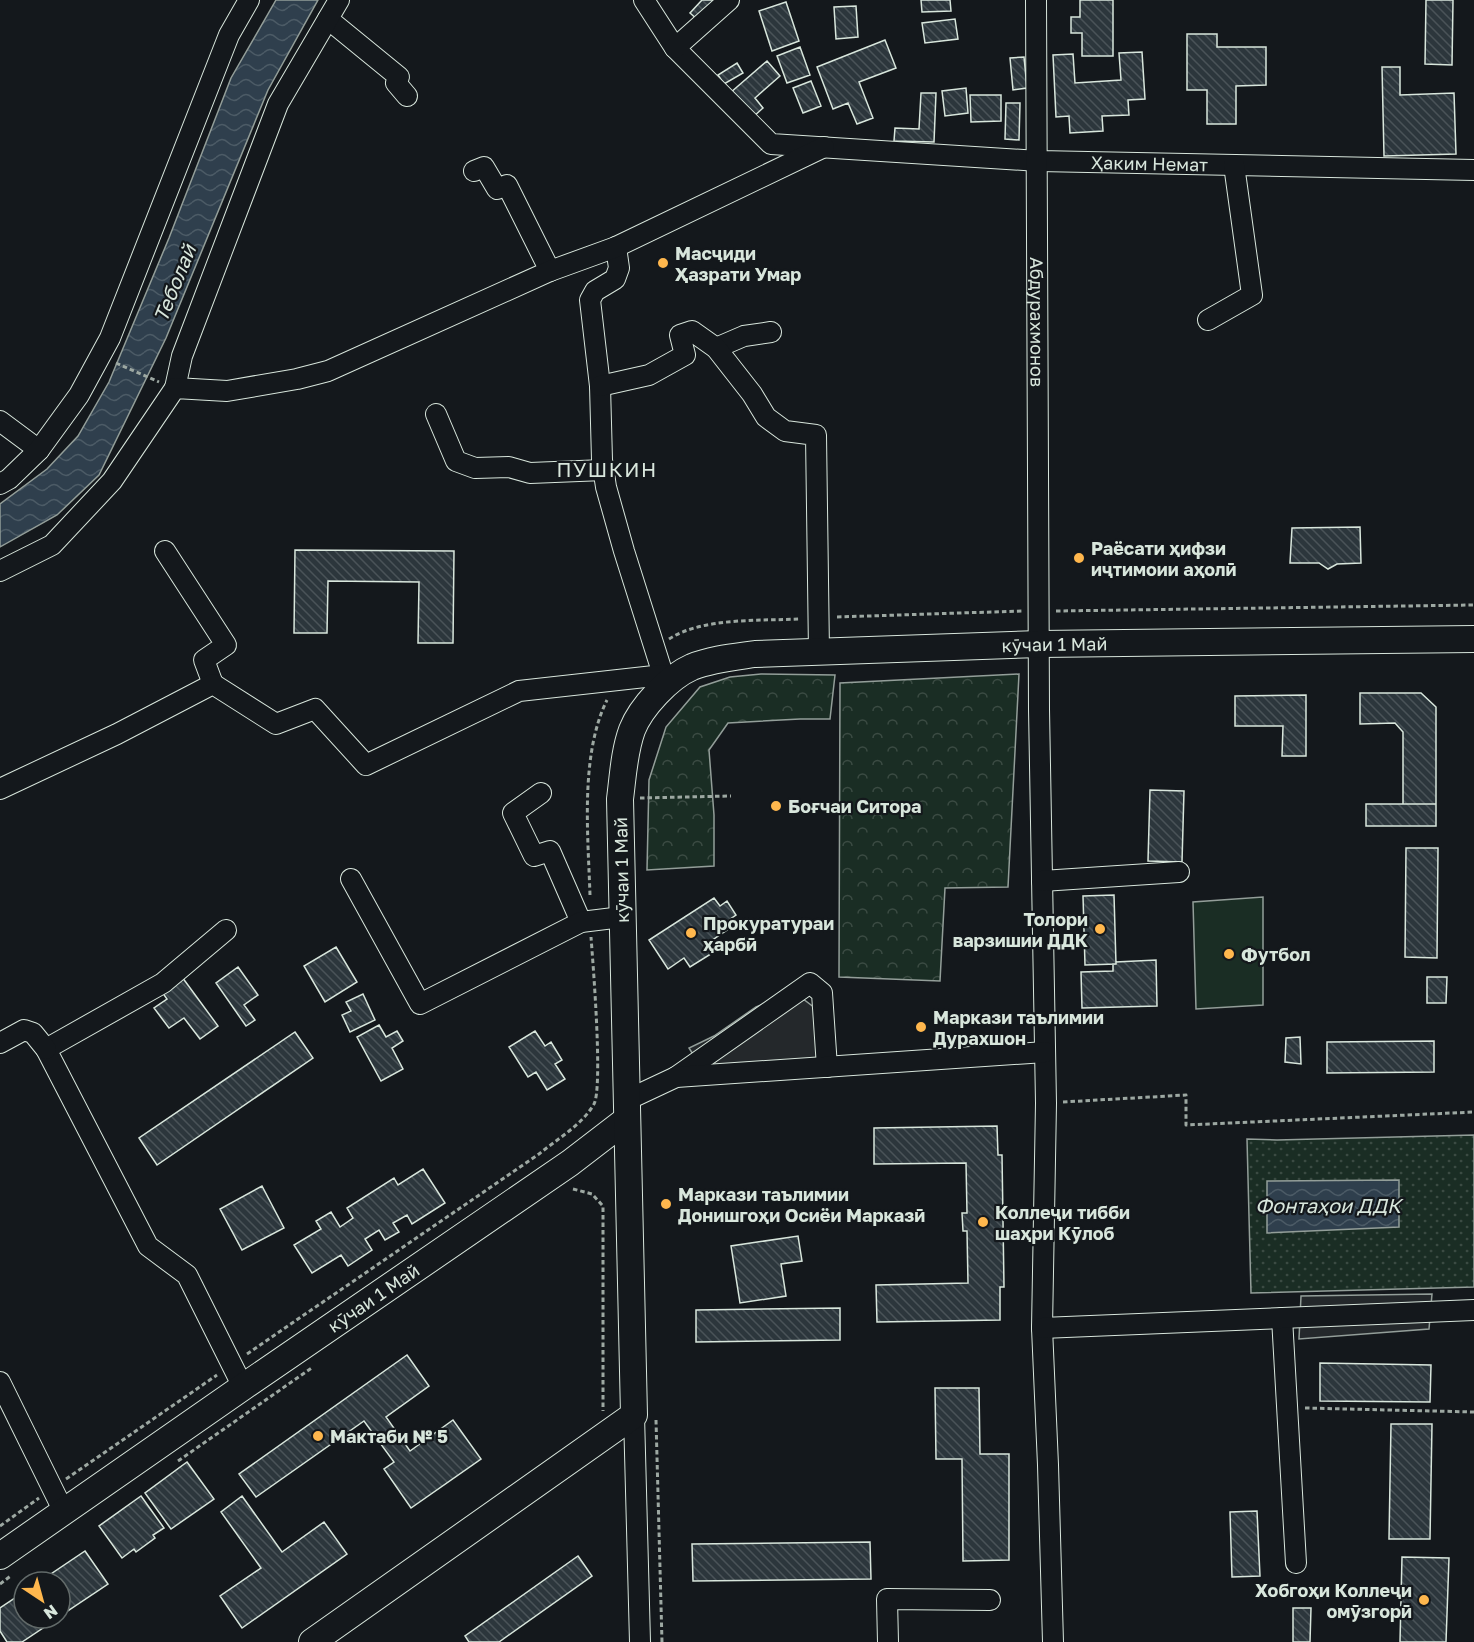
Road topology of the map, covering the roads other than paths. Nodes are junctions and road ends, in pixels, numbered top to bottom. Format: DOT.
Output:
graph roads {
  1 [pos="249,0"];
  2 [pos="339,0"];
  3 [pos="644,0"];
  4 [pos="729,0"];
  5 [pos="1036,0"];
  6 [pos="328,19"];
  7 [pos="675,48"];
  8 [pos="407,96"];
  9 [pos="824,147"];
  10 [pos="1038,161"];
  11 [pos="1234,165"];
  12 [pos="1474,170"];
  13 [pos="474,171"];
  14 [pos="616,248"];
  15 [pos="550,271"];
  16 [pos="1208,320"];
  17 [pos="771,332"];
  18 [pos="716,348"];
  19 [pos="166,385"];
  20 [pos="600,386"];
  21 [pos="436,414"];
  22 [pos="0,421"];
  23 [pos="39,450"];
  24 [pos="604,470"];
  25 [pos="0,484"];
  26 [pos="165,551"];
  27 [pos="0,571"];
  28 [pos="1474,639"];
  29 [pos="1040,644"];
  30 [pos="819,651"];
  31 [pos="664,680"];
  32 [pos="213,684"];
  33 [pos="0,789"];
  34 [pos="542,793"];
  35 [pos="1179,872"];
  36 [pos="351,879"];
  37 [pos="1042,881"];
  38 [pos="622,917"];
  39 [pos="586,921"];
  40 [pos="226,930"];
  41 [pos="0,1043"];
  42 [pos="46,1049"];
  43 [pos="1045,1052"];
  44 [pos="827,1066"];
  45 [pos="676,1077"];
  46 [pos="626,1110"];
  47 [pos="1474,1310"];
  48 [pos="1282,1318"];
  49 [pos="1042,1328"];
  50 [pos="237,1376"];
  51 [pos="0,1382"];
  52 [pos="645,1415"];
  53 [pos="64,1512"];
  54 [pos="10,1563"];
  55 [pos="1296,1563"];
  56 [pos="990,1600"];
  57 [pos="312,1642"];
  58 [pos="640,1642"];
  59 [pos="888,1642"];
  60 [pos="1053,1642"];
  1 -- 23 [label="street"];
  2 -- 6 [label="street"];
  3 -- 7 [label="street, Ҳаким Немат"];
  4 -- 7 [label="street"];
  5 -- 10 [label="street, Абдурахмонов"];
  6 -- 8 [label="street"];
  6 -- 19 [label="street"];
  7 -- 9 [label="street, Ҳаким Немат"];
  9 -- 10 [label="street, Ҳаким Немат"];
  9 -- 14 [label="street"];
  10 -- 11 [label="street, Ҳаким Немат"];
  10 -- 29 [label="street, Абдурахмонов"];
  11 -- 12 [label="street, Ҳаким Немат"];
  11 -- 16 [label="street"];
  13 -- 15 [label="street"];
  14 -- 15 [label="street"];
  14 -- 20 [label="street"];
  15 -- 19 [label="street"];
  17 -- 18 [label="street"];
  18 -- 20 [label="street"];
  18 -- 30 [label="street"];
  19 -- 27 [label="street"];
  20 -- 24 [label="street"];
  21 -- 24 [label="street"];
  22 -- 23 [label="street"];
  23 -- 25 [label="street"];
  24 -- 31 [label="street"];
  26 -- 32 [label="street"];
  28 -- 29 [label="main road, кӯчаи 1 Май"];
  29 -- 30 [label="main road, кӯчаи 1 Май"];
  29 -- 37 [label="street, Абдурахмонов"];
  30 -- 31 [label="main road, кӯчаи 1 Май"];
  31 -- 32 [label="street"];
  31 -- 38 [label="main road, кӯчаи 1 Май"];
  32 -- 33 [label="street"];
  34 -- 39 [label="street"];
  35 -- 37 [label="street"];
  36 -- 39 [label="street"];
  37 -- 43 [label="street, Абдурахмонов"];
  38 -- 39 [label="street"];
  38 -- 46 [label="main road, кӯчаи 1 Май"];
  40 -- 42 [label="street"];
  41 -- 42 [label="street"];
  42 -- 50 [label="street"];
  43 -- 44 [label="street"];
  43 -- 49 [label="street, Абдурахмонов"];
  44 -- 45 [label="street"];
  44 -- 45 [label="street"];
  45 -- 46 [label="street"];
  46 -- 50 [label="main road, кӯчаи 1 Май"];
  46 -- 52 [label="main road"];
  47 -- 48 [label="street"];
  48 -- 49 [label="street"];
  48 -- 55 [label="street"];
  49 -- 60 [label="street, Абдурахмонов"];
  50 -- 53 [label="main road, кӯчаи 1 Май"];
  51 -- 53 [label="street"];
  52 -- 57 [label="main road"];
  52 -- 58 [label="street"];
  53 -- 54 [label="main road, кӯчаи 1 Май"];
  56 -- 59 [label="street"];
}
